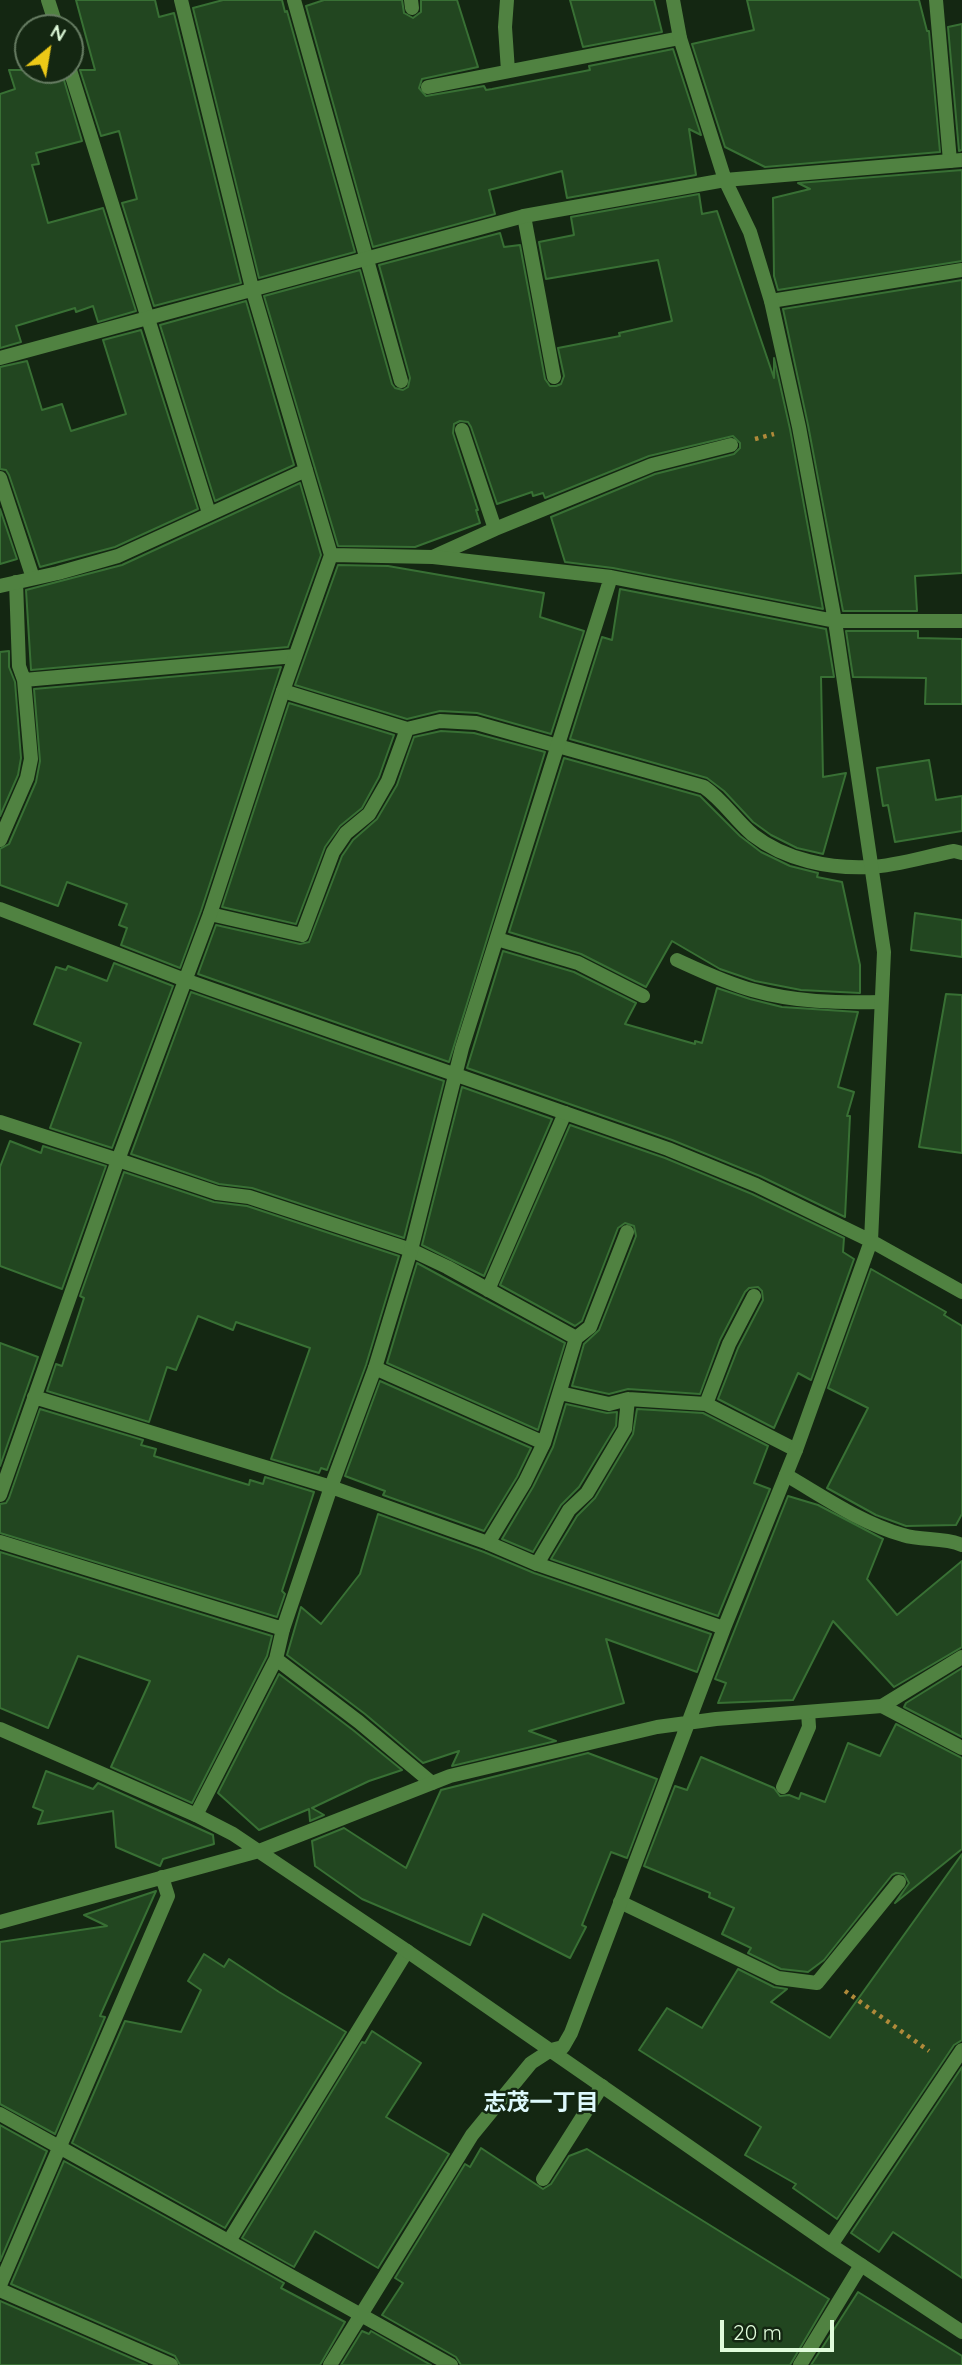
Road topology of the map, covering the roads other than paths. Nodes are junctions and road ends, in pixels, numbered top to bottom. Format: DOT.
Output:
graph roads {
  1 [pos="181,0"];
  2 [pos="294,0"];
  3 [pos="507,0"];
  4 [pos="673,0"];
  5 [pos="936,0"];
  6 [pos="680,38"];
  7 [pos="508,71"];
  8 [pos="74,84"];
  9 [pos="428,87"];
  10 [pos="956,160"];
  11 [pos="725,180"];
  12 [pos="524,216"];
  13 [pos="366,258"];
  14 [pos="962,270"];
  15 [pos="252,288"];
  16 [pos="771,301"];
  17 [pos="146,317"];
  18 [pos="0,358"];
  19 [pos="554,377"];
  20 [pos="401,381"];
  21 [pos="462,430"];
  22 [pos="731,445"];
  23 [pos="306,470"];
  24 [pos="0,478"];
  25 [pos="209,513"];
  26 [pos="495,529"];
  27 [pos="331,555"];
  28 [pos="433,557"];
  29 [pos="611,577"];
  30 [pos="33,578"];
  31 [pos="16,582"];
  32 [pos="0,586"];
  33 [pos="835,621"];
  34 [pos="962,621"];
  35 [pos="295,656"];
  36 [pos="24,680"];
  37 [pos="283,691"];
  38 [pos="407,729"];
  39 [pos="559,745"];
  40 [pos="0,840"];
  41 [pos="962,852"];
  42 [pos="871,867"];
  43 [pos="0,909"];
  44 [pos="210,914"];
  45 [pos="497,939"];
  46 [pos="677,960"];
  47 [pos="185,980"];
  48 [pos="643,996"];
  49 [pos="881,1002"];
  50 [pos="456,1075"];
  51 [pos="565,1113"];
  52 [pos="0,1122"];
  53 [pos="118,1160"];
  54 [pos="627,1232"];
  55 [pos="871,1241"];
  56 [pos="411,1250"];
  57 [pos="488,1290"];
  58 [pos="962,1292"];
  59 [pos="754,1296"];
  60 [pos="576,1338"];
  61 [pos="375,1368"];
  62 [pos="560,1393"];
  63 [pos="34,1397"];
  64 [pos="628,1399"];
  65 [pos="706,1404"];
  66 [pos="544,1443"];
  67 [pos="796,1450"];
  68 [pos="786,1475"];
  69 [pos="331,1487"];
  70 [pos="0,1495"];
  71 [pos="0,1542"];
  72 [pos="488,1544"];
  73 [pos="962,1545"];
  74 [pos="537,1564"];
  75 [pos="283,1629"];
  76 [pos="724,1629"];
  77 [pos="962,1657"];
  78 [pos="276,1659"];
  79 [pos="882,1706"];
  80 [pos="808,1713"];
  81 [pos="690,1723"];
  82 [pos="0,1729"];
  83 [pos="962,1748"];
  84 [pos="432,1783"];
  85 [pos="783,1787"];
  86 [pos="196,1815"];
  87 [pos="259,1852"];
  88 [pos="162,1877"];
  89 [pos="899,1881"];
  90 [pos="620,1902"];
  91 [pos="0,1922"];
  92 [pos="407,1951"];
  93 [pos="551,2050"];
  94 [pos="962,2050"];
  95 [pos="602,2086"];
  96 [pos="0,2114"];
  97 [pos="58,2146"];
  98 [pos="543,2179"];
  99 [pos="229,2241"];
  100 [pos="831,2245"];
  101 [pos="861,2265"];
  102 [pos="0,2287"];
  103 [pos="360,2314"];
  104 [pos="962,2332"];
  105 [pos="171,2365"];
  106 [pos="330,2365"];
  107 [pos="452,2365"];
  108 [pos="800,2365"];
  1 -- 15 [label="street"];
  2 -- 13 [label="street"];
  3 -- 7 [label="street"];
  4 -- 6 [label="street"];
  5 -- 10 [label="street"];
  6 -- 7 [label="street"];
  6 -- 11 [label="street"];
  7 -- 9 [label="street"];
  8 -- 17 [label="street"];
  10 -- 11 [label="street"];
  11 -- 12 [label="street"];
  11 -- 16 [label="street"];
  12 -- 13 [label="street"];
  12 -- 19 [label="street"];
  13 -- 15 [label="street"];
  13 -- 20 [label="street"];
  14 -- 16 [label="street"];
  15 -- 17 [label="street"];
  15 -- 23 [label="street"];
  16 -- 33 [label="street"];
  17 -- 18 [label="street"];
  17 -- 25 [label="street"];
  21 -- 26 [label="street"];
  22 -- 26 [label="street"];
  23 -- 25 [label="street"];
  23 -- 27 [label="street"];
  24 -- 30 [label="street"];
  25 -- 30 [label="street"];
  26 -- 28 [label="street"];
  27 -- 28 [label="street"];
  27 -- 35 [label="street"];
  28 -- 29 [label="street"];
  29 -- 33 [label="street"];
  29 -- 39 [label="street"];
  30 -- 31 [label="street"];
  31 -- 32 [label="street"];
  31 -- 36 [label="street"];
  33 -- 34 [label="street"];
  33 -- 42 [label="street"];
  35 -- 36 [label="street"];
  35 -- 37 [label="street"];
  36 -- 40 [label="street"];
  37 -- 38 [label="street"];
  37 -- 44 [label="street"];
  38 -- 39 [label="street"];
  38 -- 44 [label="street"];
  39 -- 42 [label="street"];
  39 -- 45 [label="street"];
  41 -- 42 [label="street"];
  42 -- 49 [label="street"];
  43 -- 47 [label="street"];
  44 -- 47 [label="street"];
  45 -- 48 [label="street"];
  45 -- 50 [label="street"];
  46 -- 49 [label="street"];
  47 -- 50 [label="street"];
  47 -- 53 [label="street"];
  49 -- 55 [label="street"];
  50 -- 51 [label="street"];
  50 -- 56 [label="street"];
  51 -- 55 [label="street"];
  51 -- 57 [label="street"];
  52 -- 53 [label="street"];
  53 -- 56 [label="street"];
  53 -- 63 [label="street"];
  54 -- 60 [label="street"];
  55 -- 58 [label="street"];
  55 -- 67 [label="street"];
  56 -- 57 [label="street"];
  56 -- 61 [label="street"];
  57 -- 60 [label="street"];
  59 -- 65 [label="street"];
  60 -- 62 [label="street"];
  61 -- 66 [label="street"];
  61 -- 69 [label="street"];
  62 -- 64 [label="street"];
  62 -- 66 [label="street"];
  63 -- 69 [label="street"];
  63 -- 70 [label="street"];
  64 -- 65 [label="street"];
  64 -- 74 [label="street"];
  65 -- 67 [label="street"];
  66 -- 72 [label="street"];
  67 -- 68 [label="street"];
  68 -- 73 [label="street"];
  68 -- 76 [label="street"];
  69 -- 72 [label="street"];
  69 -- 75 [label="street"];
  71 -- 75 [label="street"];
  72 -- 74 [label="street"];
  74 -- 76 [label="street"];
  75 -- 78 [label="street"];
  76 -- 81 [label="street"];
  77 -- 79 [label="street"];
  78 -- 84 [label="street"];
  78 -- 86 [label="street"];
  79 -- 80 [label="street"];
  79 -- 83 [label="street"];
  80 -- 81 [label="street"];
  80 -- 85 [label="street"];
  81 -- 84 [label="street"];
  81 -- 90 [label="street"];
  82 -- 86 [label="street"];
  84 -- 87 [label="street"];
  86 -- 87 [label="street"];
  87 -- 88 [label="street"];
  87 -- 92 [label="street"];
  88 -- 91 [label="street"];
  88 -- 97 [label="street"];
  89 -- 90 [label="street"];
  90 -- 93 [label="street"];
  92 -- 93 [label="street"];
  92 -- 99 [label="street"];
  93 -- 95 [label="street"];
  93 -- 103 [label="street"];
  94 -- 100 [label="street"];
  95 -- 98 [label="street"];
  95 -- 100 [label="street"];
  96 -- 97 [label="street"];
  97 -- 99 [label="street"];
  97 -- 102 [label="street"];
  99 -- 103 [label="street"];
  100 -- 101 [label="street"];
  101 -- 104 [label="street"];
  101 -- 108 [label="street"];
  102 -- 105 [label="street"];
  103 -- 106 [label="street"];
  103 -- 107 [label="street"];
}
